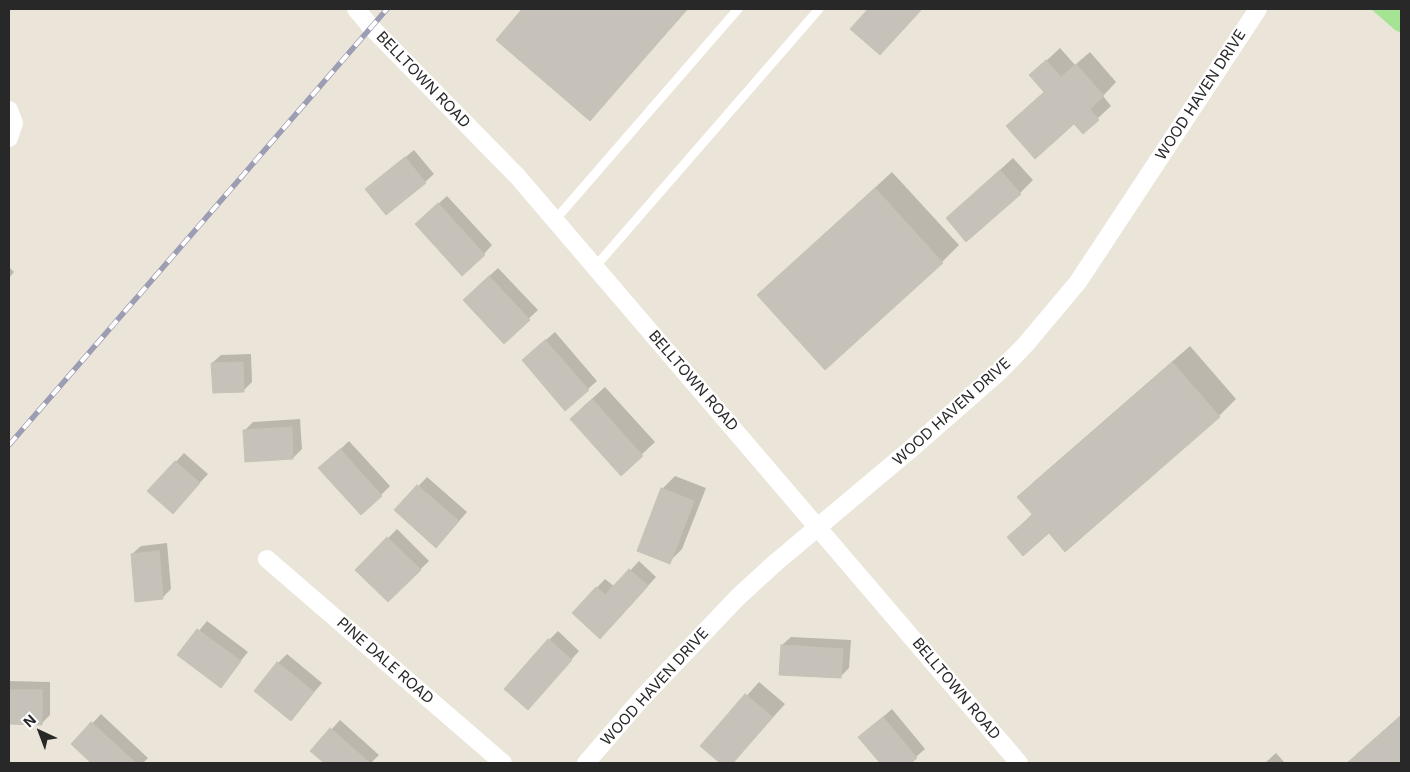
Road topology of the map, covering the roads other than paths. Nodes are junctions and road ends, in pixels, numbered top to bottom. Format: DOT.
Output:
graph roads {
  1 [pos="356,9"];
  2 [pos="738,9"];
  3 [pos="819,9"];
  4 [pos="1258,9"];
  5 [pos="9,110"];
  6 [pos="9,138"];
  7 [pos="555,220"];
  8 [pos="595,267"];
  9 [pos="818,526"];
  10 [pos="267,559"];
  11 [pos="504,763"];
  12 [pos="586,763"];
  13 [pos="1019,763"];
  1 -- 7 [label="street, BELLTOWN ROAD"];
  2 -- 7 [label="lane"];
  3 -- 8 [label="lane"];
  4 -- 9 [label="street, WOOD HAVEN DRIVE"];
  5 -- 6 [label="street"];
  7 -- 8 [label="street, BELLTOWN ROAD"];
  8 -- 9 [label="street, BELLTOWN ROAD"];
  9 -- 12 [label="street, WOOD HAVEN DRIVE"];
  9 -- 13 [label="street, BELLTOWN ROAD"];
  10 -- 11 [label="street, PINE DALE ROAD"];
}
